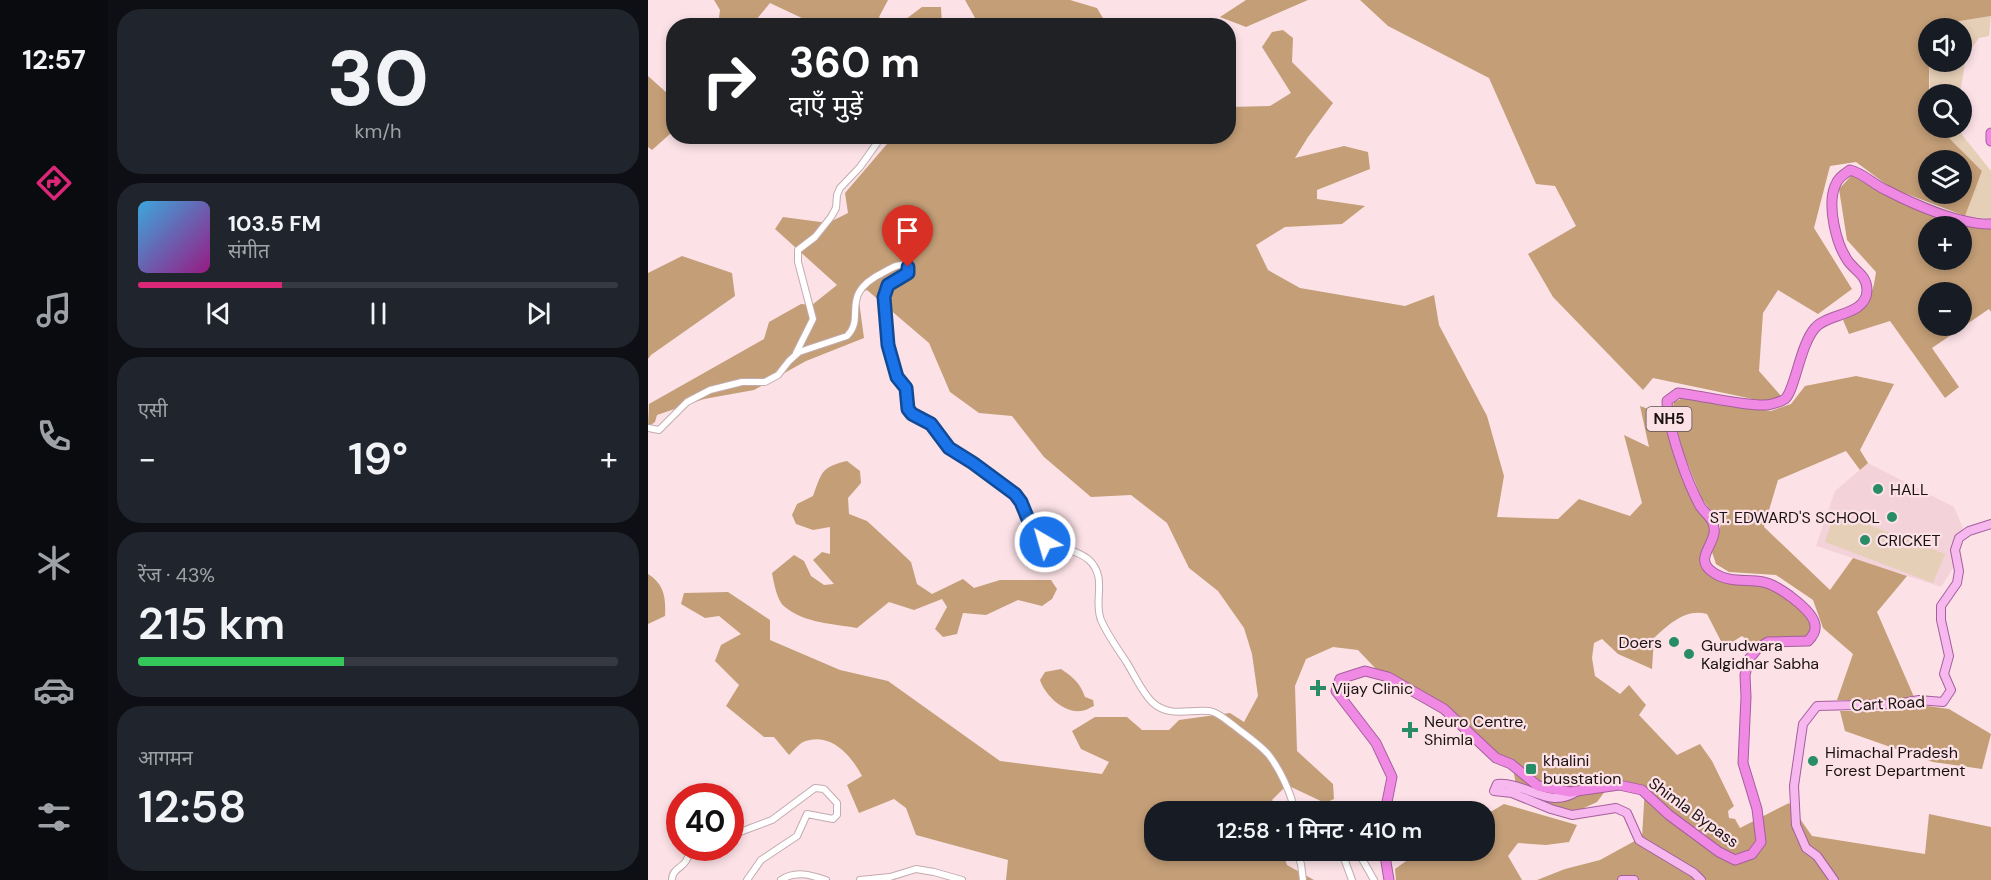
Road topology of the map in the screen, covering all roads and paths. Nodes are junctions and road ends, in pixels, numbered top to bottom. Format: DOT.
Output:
graph roads {
  1 [pos="1991,133"];
  2 [pos="1991,141"];
  3 [pos="876,144"];
  4 [pos="1991,224"];
  5 [pos="794,356"];
  6 [pos="648,428"];
  7 [pos="1991,524"];
  8 [pos="1579,791"];
  9 [pos="1293,801"];
  10 [pos="1387,801"];
  11 [pos="744,830"];
  12 [pos="686,861"];
  13 [pos="1300,861"];
  14 [pos="1345,861"];
  15 [pos="1363,861"];
  16 [pos="1386,861"];
  17 [pos="672,880"];
  18 [pos="747,880"];
  19 [pos="782,880"];
  20 [pos="826,880"];
  21 [pos="860,880"];
  22 [pos="962,880"];
  23 [pos="1303,880"];
  24 [pos="1352,880"];
  25 [pos="1374,880"];
  26 [pos="1389,880"];
  27 [pos="1622,880"];
  28 [pos="1634,880"];
  29 [pos="1701,880"];
  30 [pos="1834,880"];
  1 -- 2 [label="highway"];
  3 -- 5 [label="street"];
  4 -- 8 [label="highway, Shimla Bypass / NH5"];
  5 -- 6 [label="street"];
  5 -- 9 [label="street"];
  7 -- 30 [label="main road, Cart Road"];
  8 -- 10 [label="highway, Shimla Bypass / NH5"];
  8 -- 29 [label="main road"];
  11 -- 18 [label="street"];
  12 -- 17 [label="street"];
  13 -- 23 [label="street"];
  14 -- 24 [label="street"];
  15 -- 25 [label="street"];
  16 -- 26 [label="highway"];
  19 -- 20 [label="street"];
  21 -- 22 [label="street"];
  27 -- 28 [label="main road"];
}
